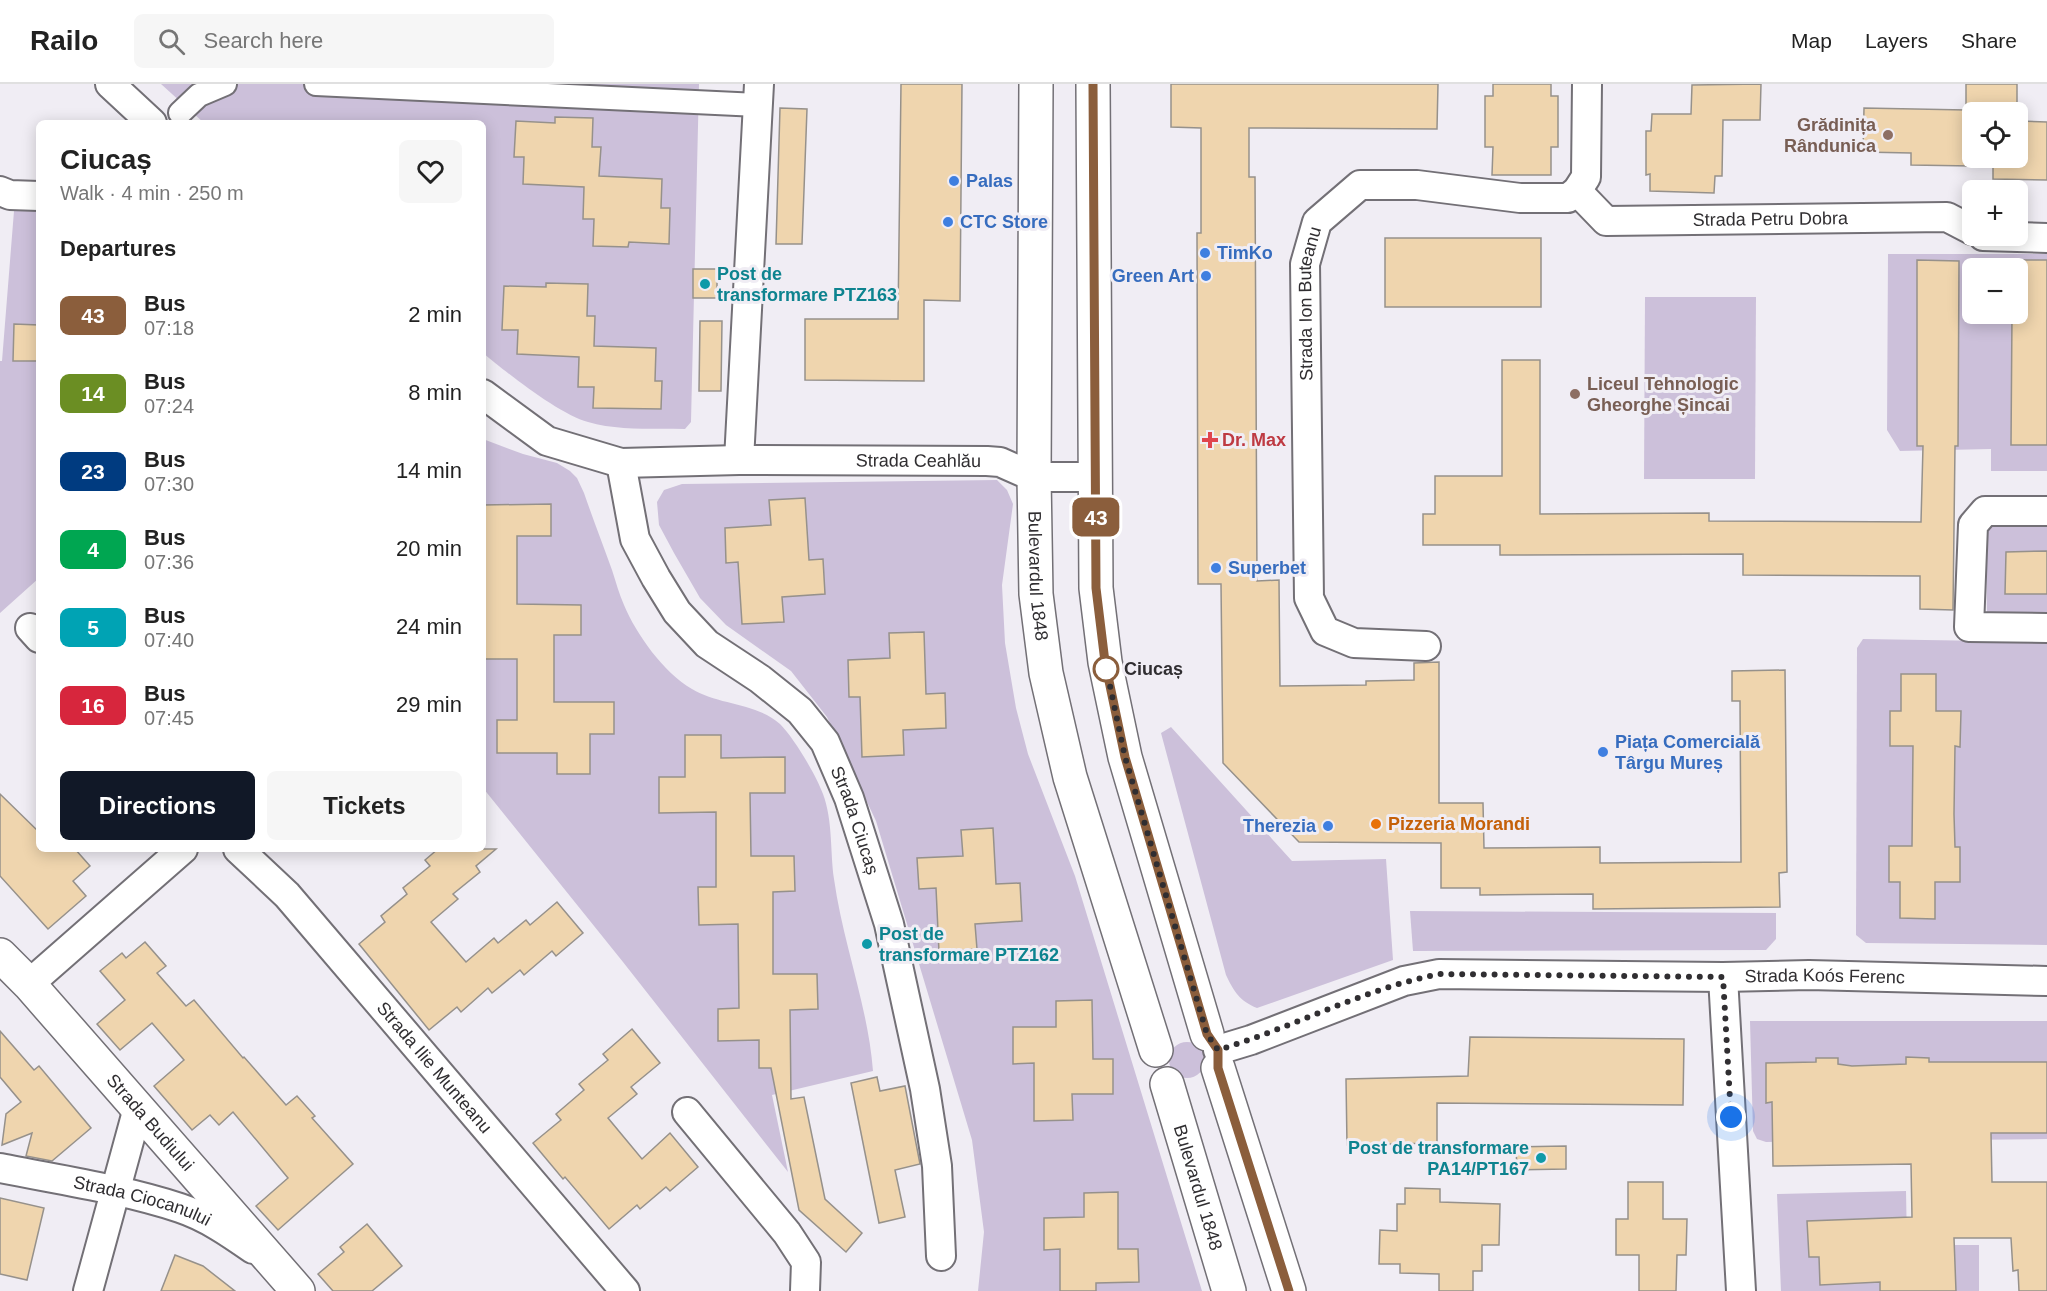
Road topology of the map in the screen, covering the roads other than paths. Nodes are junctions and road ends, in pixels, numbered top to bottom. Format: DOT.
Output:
graph roads {
  1 [pos="110,84"];
  2 [pos="225,84"];
  3 [pos="315,84"];
  4 [pos="1036,84"];
  5 [pos="1093,84"];
  6 [pos="1587,84"];
  7 [pos="759,94"];
  8 [pos="180,112"];
  9 [pos="149,120"];
  10 [pos="0,191"];
  11 [pos="1577,191"];
  12 [pos="36,196"];
  13 [pos="1962,225"];
  14 [pos="2028,237"];
  15 [pos="2047,238"];
  16 [pos="486,396"];
  17 [pos="739,460"];
  18 [pos="621,463"];
  19 [pos="1034,477"];
  20 [pos="1096,477"];
  21 [pos="2047,511"];
  22 [pos="2047,628"];
  23 [pos="1426,646"];
  24 [pos="180,852"];
  25 [pos="241,852"];
  26 [pos="0,955"];
  27 [pos="1723,977"];
  28 [pos="2047,981"];
  29 [pos="29,984"];
  30 [pos="1156,1050"];
  31 [pos="1214,1051"];
  32 [pos="1167,1084"];
  33 [pos="138,1108"];
  34 [pos="687,1112"];
  35 [pos="0,1168"];
  36 [pos="115,1191"];
  37 [pos="941,1256"];
  38 [pos="272,1261"];
  39 [pos="88,1291"];
  40 [pos="298,1291"];
  41 [pos="625,1291"];
  42 [pos="805,1291"];
  43 [pos="1229,1291"];
  44 [pos="1289,1291"];
  45 [pos="1741,1291"];
  1 -- 9 [label="street"];
  2 -- 8 [label="street"];
  3 -- 7 [label="street"];
  4 -- 19 [label="street, Bulevardul 1848"];
  5 -- 20 [label="street"];
  6 -- 11 [label="street"];
  7 -- 17 [label="street"];
  10 -- 12 [label="street"];
  11 -- 13 [label="street, Strada Petru Dobra"];
  11 -- 23 [label="street, Strada Ion Buteanu"];
  14 -- 15 [label="street"];
  16 -- 18 [label="street, Strada Ceahlău"];
  17 -- 18 [label="street, Strada Ceahlău"];
  17 -- 19 [label="street, Strada Ceahlău"];
  18 -- 37 [label="street, Strada Ciucaș"];
  19 -- 20 [label="street, Strada Ceahlău"];
  19 -- 30 [label="street, Bulevardul 1848"];
  20 -- 31 [label="street"];
  21 -- 22 [label="street"];
  24 -- 29 [label="street"];
  25 -- 41 [label="street, Strada Ilie Munteanu"];
  26 -- 29 [label="street, Strada Budiului"];
  27 -- 28 [label="street, Strada Koós Ferenc"];
  27 -- 31 [label="street, Strada Koós Ferenc"];
  27 -- 45 [label="street"];
  29 -- 33 [label="street, Strada Budiului"];
  30 -- 31 [label="street"];
  30 -- 32 [label="street"];
  31 -- 32 [label="street"];
  31 -- 44 [label="street"];
  32 -- 43 [label="street, Bulevardul 1848"];
  33 -- 36 [label="street"];
  33 -- 38 [label="street, Strada Budiului"];
  34 -- 42 [label="street"];
  35 -- 36 [label="street, Strada Ciocanului"];
  36 -- 38 [label="street, Strada Ciocanului"];
  36 -- 39 [label="street"];
  38 -- 40 [label="street, Strada Budiului"];
}
